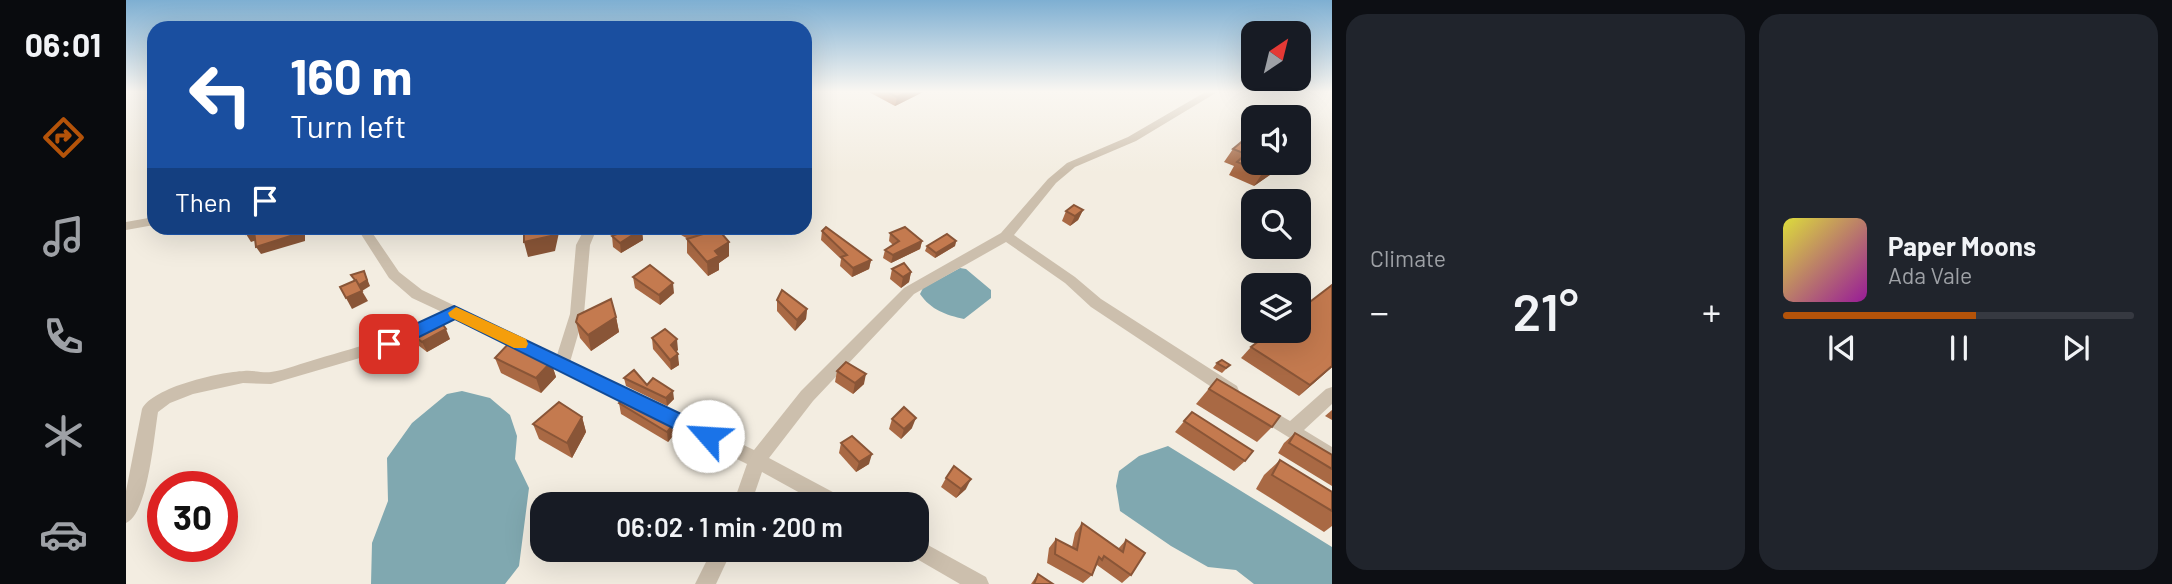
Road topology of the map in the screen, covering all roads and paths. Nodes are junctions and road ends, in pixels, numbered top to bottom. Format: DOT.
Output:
graph roads {
  1 [pos="1167,118"];
  2 [pos="147,222"];
  3 [pos="126,226"];
  4 [pos="368,235"];
  5 [pos="588,235"];
  6 [pos="1006,236"];
  7 [pos="454,312"];
  8 [pos="562,364"];
  9 [pos="1332,394"];
  10 [pos="1291,431"];
  11 [pos="1332,456"];
  12 [pos="757,460"];
  13 [pos="746,492"];
  14 [pos="815,492"];
  15 [pos="126,514"];
  16 [pos="929,555"];
  17 [pos="716,562"];
  18 [pos="705,584"];
  19 [pos="979,584"];
  1 -- 6 [label="street"];
  2 -- 3 [label="street"];
  4 -- 7 [label="street"];
  5 -- 8 [label="street"];
  6 -- 10 [label="street"];
  6 -- 12 [label="street"];
  7 -- 8 [label="street"];
  7 -- 15 [label="street"];
  8 -- 12 [label="street"];
  9 -- 10 [label="street"];
  10 -- 11 [label="street"];
  12 -- 13 [label="street"];
  12 -- 14 [label="street"];
  16 -- 19 [label="street"];
  17 -- 18 [label="street"];
}
